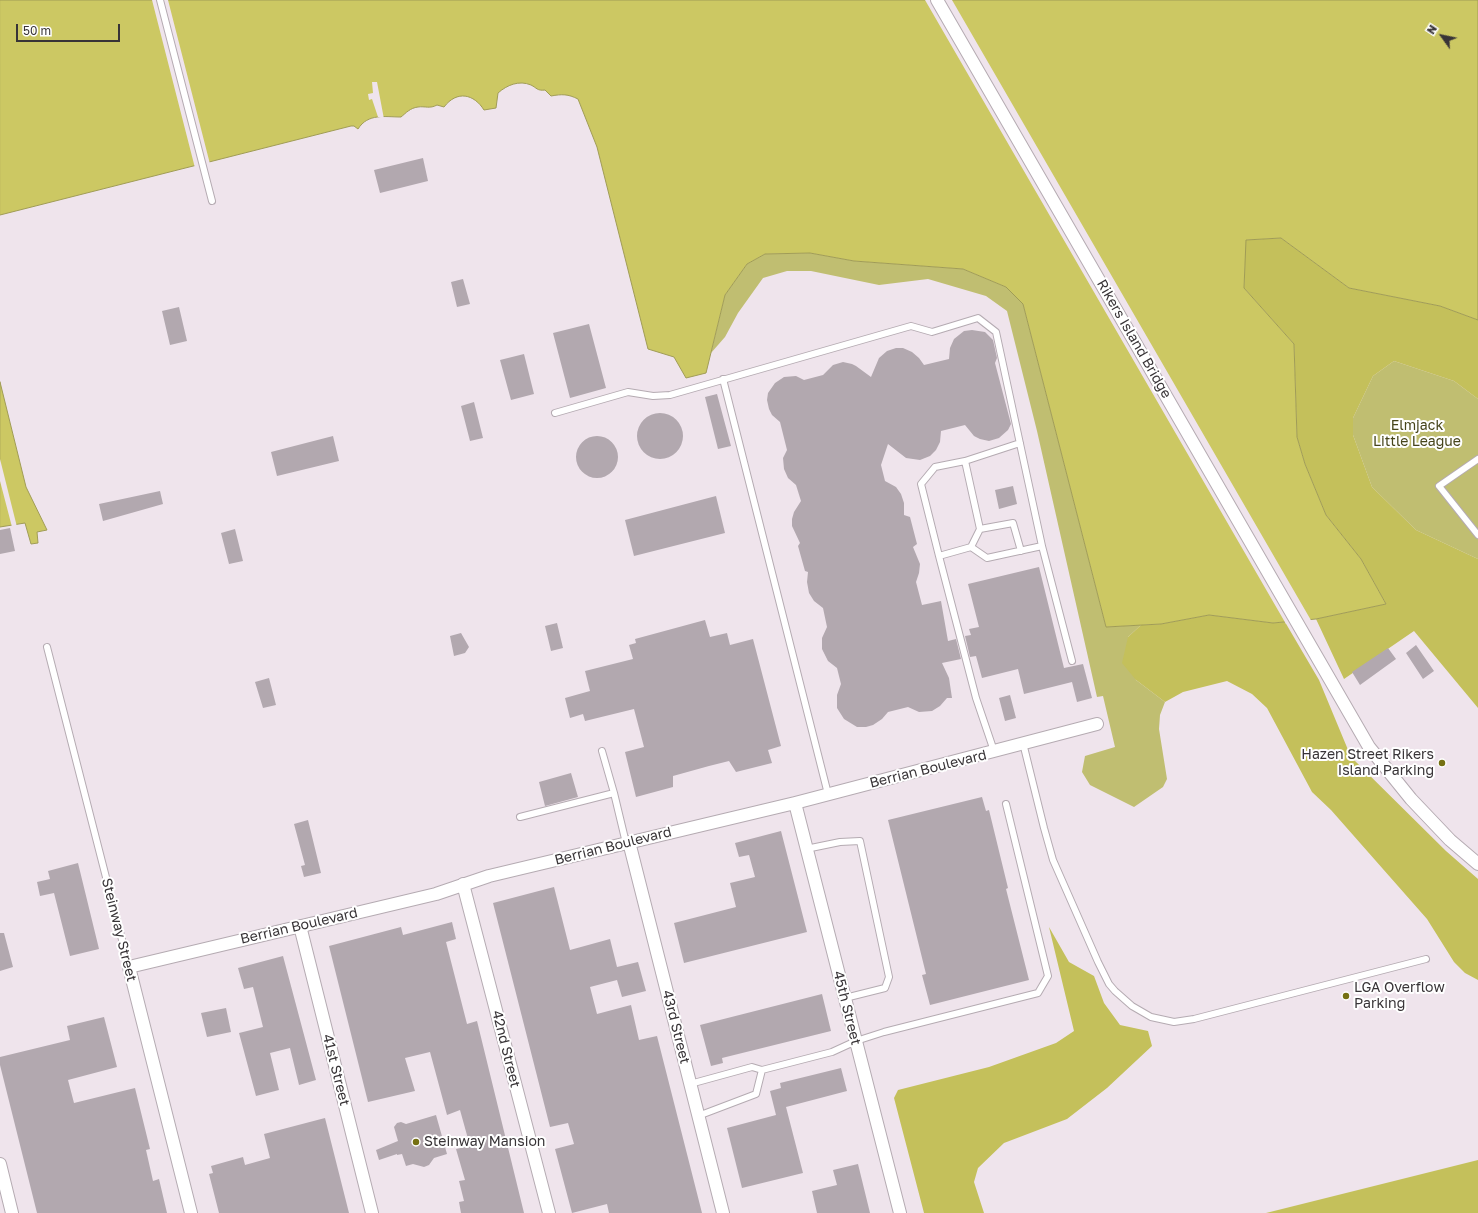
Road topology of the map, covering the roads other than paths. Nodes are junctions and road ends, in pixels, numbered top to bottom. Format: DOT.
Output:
graph roads {
  1 [pos="160,0"];
  2 [pos="937,0"];
  3 [pos="212,201"];
  4 [pos="723,379"];
  5 [pos="555,413"];
  6 [pos="1020,443"];
  7 [pos="1478,460"];
  8 [pos="965,461"];
  9 [pos="980,529"];
  10 [pos="1478,535"];
  11 [pos="1042,546"];
  12 [pos="971,547"];
  13 [pos="1021,551"];
  14 [pos="939,556"];
  15 [pos="47,647"];
  16 [pos="1072,661"];
  17 [pos="1097,724"];
  18 [pos="1023,743"];
  19 [pos="602,751"];
  20 [pos="994,751"];
  21 [pos="614,792"];
  22 [pos="828,794"];
  23 [pos="795,803"];
  24 [pos="1006,804"];
  25 [pos="520,817"];
  26 [pos="628,842"];
  27 [pos="806,849"];
  28 [pos="1478,864"];
  29 [pos="464,884"];
  30 [pos="300,926"];
  31 [pos="1426,959"];
  32 [pos="129,967"];
  33 [pos="845,998"];
  34 [pos="856,1041"];
  35 [pos="762,1070"];
  36 [pos="690,1084"];
  37 [pos="698,1116"];
  38 [pos="0,1164"];
  39 [pos="12,1213"];
  40 [pos="191,1213"];
  41 [pos="372,1213"];
  42 [pos="549,1213"];
  43 [pos="723,1213"];
  44 [pos="900,1213"];
  1 -- 3 [label="lane"];
  2 -- 28 [label="street, Rikers Island Bridge"];
  4 -- 5 [label="lane"];
  4 -- 6 [label="lane"];
  4 -- 22 [label="lane"];
  6 -- 8 [label="lane"];
  6 -- 11 [label="lane"];
  7 -- 10 [label="lane"];
  8 -- 9 [label="lane"];
  8 -- 14 [label="lane"];
  9 -- 12 [label="lane"];
  9 -- 13 [label="lane"];
  11 -- 13 [label="lane"];
  11 -- 16 [label="lane"];
  12 -- 13 [label="lane"];
  12 -- 14 [label="lane"];
  14 -- 20 [label="lane"];
  15 -- 32 [label="lane, Steinway Street"];
  17 -- 18 [label="street, Berrian Boulevard"];
  18 -- 20 [label="street, Berrian Boulevard"];
  18 -- 31 [label="lane"];
  19 -- 21 [label="lane"];
  20 -- 22 [label="street, Berrian Boulevard"];
  21 -- 25 [label="lane"];
  21 -- 26 [label="lane"];
  22 -- 23 [label="street, Berrian Boulevard"];
  23 -- 26 [label="street, Berrian Boulevard"];
  23 -- 27 [label="street, 45th Street"];
  24 -- 34 [label="lane"];
  26 -- 29 [label="street, Berrian Boulevard"];
  26 -- 36 [label="street, 43rd Street"];
  27 -- 33 [label="street, 45th Street"];
  27 -- 33 [label="lane"];
  29 -- 30 [label="street, Berrian Boulevard"];
  29 -- 42 [label="street, 42nd Street"];
  30 -- 32 [label="street, Berrian Boulevard"];
  30 -- 41 [label="street, 41st Street"];
  32 -- 40 [label="street, Steinway Street"];
  33 -- 34 [label="street, 45th Street"];
  34 -- 35 [label="lane"];
  34 -- 44 [label="street, 45th Street"];
  35 -- 36 [label="lane"];
  35 -- 37 [label="lane"];
  36 -- 37 [label="street, 43rd Street"];
  37 -- 43 [label="street, 43rd Street"];
  38 -- 39 [label="street"];
}
